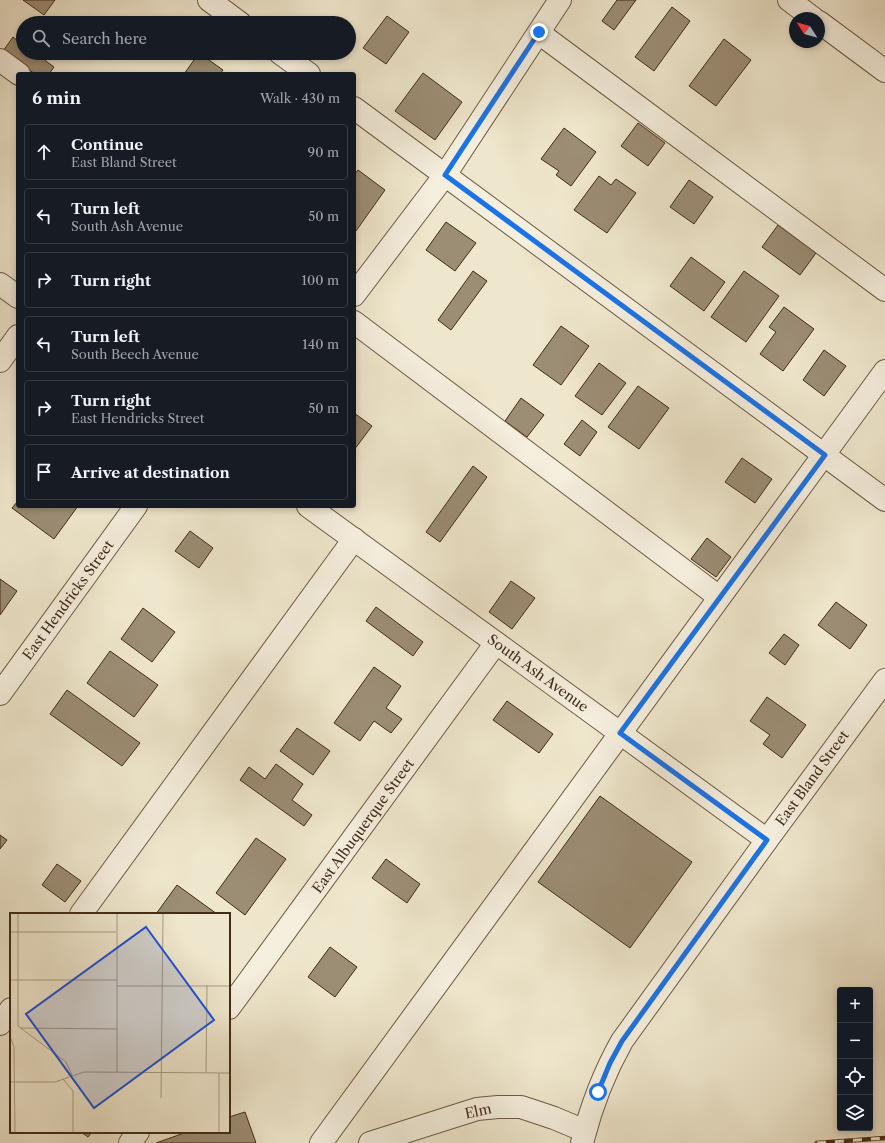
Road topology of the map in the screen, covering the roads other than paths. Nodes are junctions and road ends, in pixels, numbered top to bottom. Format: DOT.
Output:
graph roads {
  1 [pos="209,0"];
  2 [pos="560,0"];
  3 [pos="789,0"];
  4 [pos="805,12"];
  5 [pos="231,16"];
  6 [pos="825,26"];
  7 [pos="539,32"];
  8 [pos="0,60"];
  9 [pos="290,60"];
  10 [pos="885,71"];
  11 [pos="16,72"];
  12 [pos="306,72"];
  13 [pos="356,109"];
  14 [pos="445,175"];
  15 [pos="0,284"];
  16 [pos="885,290"];
  17 [pos="356,292"];
  18 [pos="16,296"];
  19 [pos="356,324"];
  20 [pos="16,339"];
  21 [pos="0,361"];
  22 [pos="885,371"];
  23 [pos="825,455"];
  24 [pos="885,500"];
  25 [pos="135,508"];
  26 [pos="311,508"];
  27 [pos="354,539"];
  28 [pos="719,597"];
  29 [pos="496,643"];
  30 [pos="885,680"];
  31 [pos="0,694"];
  32 [pos="620,733"];
  33 [pos="767,840"];
  34 [pos="82,913"];
  35 [pos="230,1007"];
  36 [pos="10,1010"];
  37 [pos="0,1024"];
  38 [pos="137,1133"];
  39 [pos="584,1137"];
  40 [pos="130,1143"];
  41 [pos="321,1143"];
  42 [pos="370,1143"];
  1 -- 5 [label="street"];
  2 -- 7 [label="street"];
  3 -- 4 [label="street"];
  6 -- 10 [label="street"];
  7 -- 14 [label="street"];
  7 -- 16 [label="street"];
  8 -- 11 [label="street"];
  9 -- 12 [label="street"];
  13 -- 14 [label="street"];
  14 -- 17 [label="street"];
  14 -- 23 [label="street"];
  15 -- 18 [label="street"];
  19 -- 28 [label="street"];
  20 -- 21 [label="street"];
  22 -- 23 [label="street"];
  23 -- 24 [label="street"];
  23 -- 28 [label="street"];
  25 -- 31 [label="street, East Hendricks Street"];
  26 -- 27 [label="street, South Ash Avenue"];
  27 -- 29 [label="street, South Ash Avenue"];
  27 -- 34 [label="street"];
  28 -- 32 [label="street"];
  29 -- 32 [label="street, South Ash Avenue"];
  29 -- 35 [label="street, East Albuquerque Street"];
  30 -- 33 [label="street, East Bland Street"];
  32 -- 33 [label="street, South Ash Avenue"];
  32 -- 41 [label="street"];
  33 -- 39 [label="street, East Bland Street"];
  36 -- 37 [label="street"];
  38 -- 40 [label="street"];
  39 -- 42 [label="street, Elm"];
}
